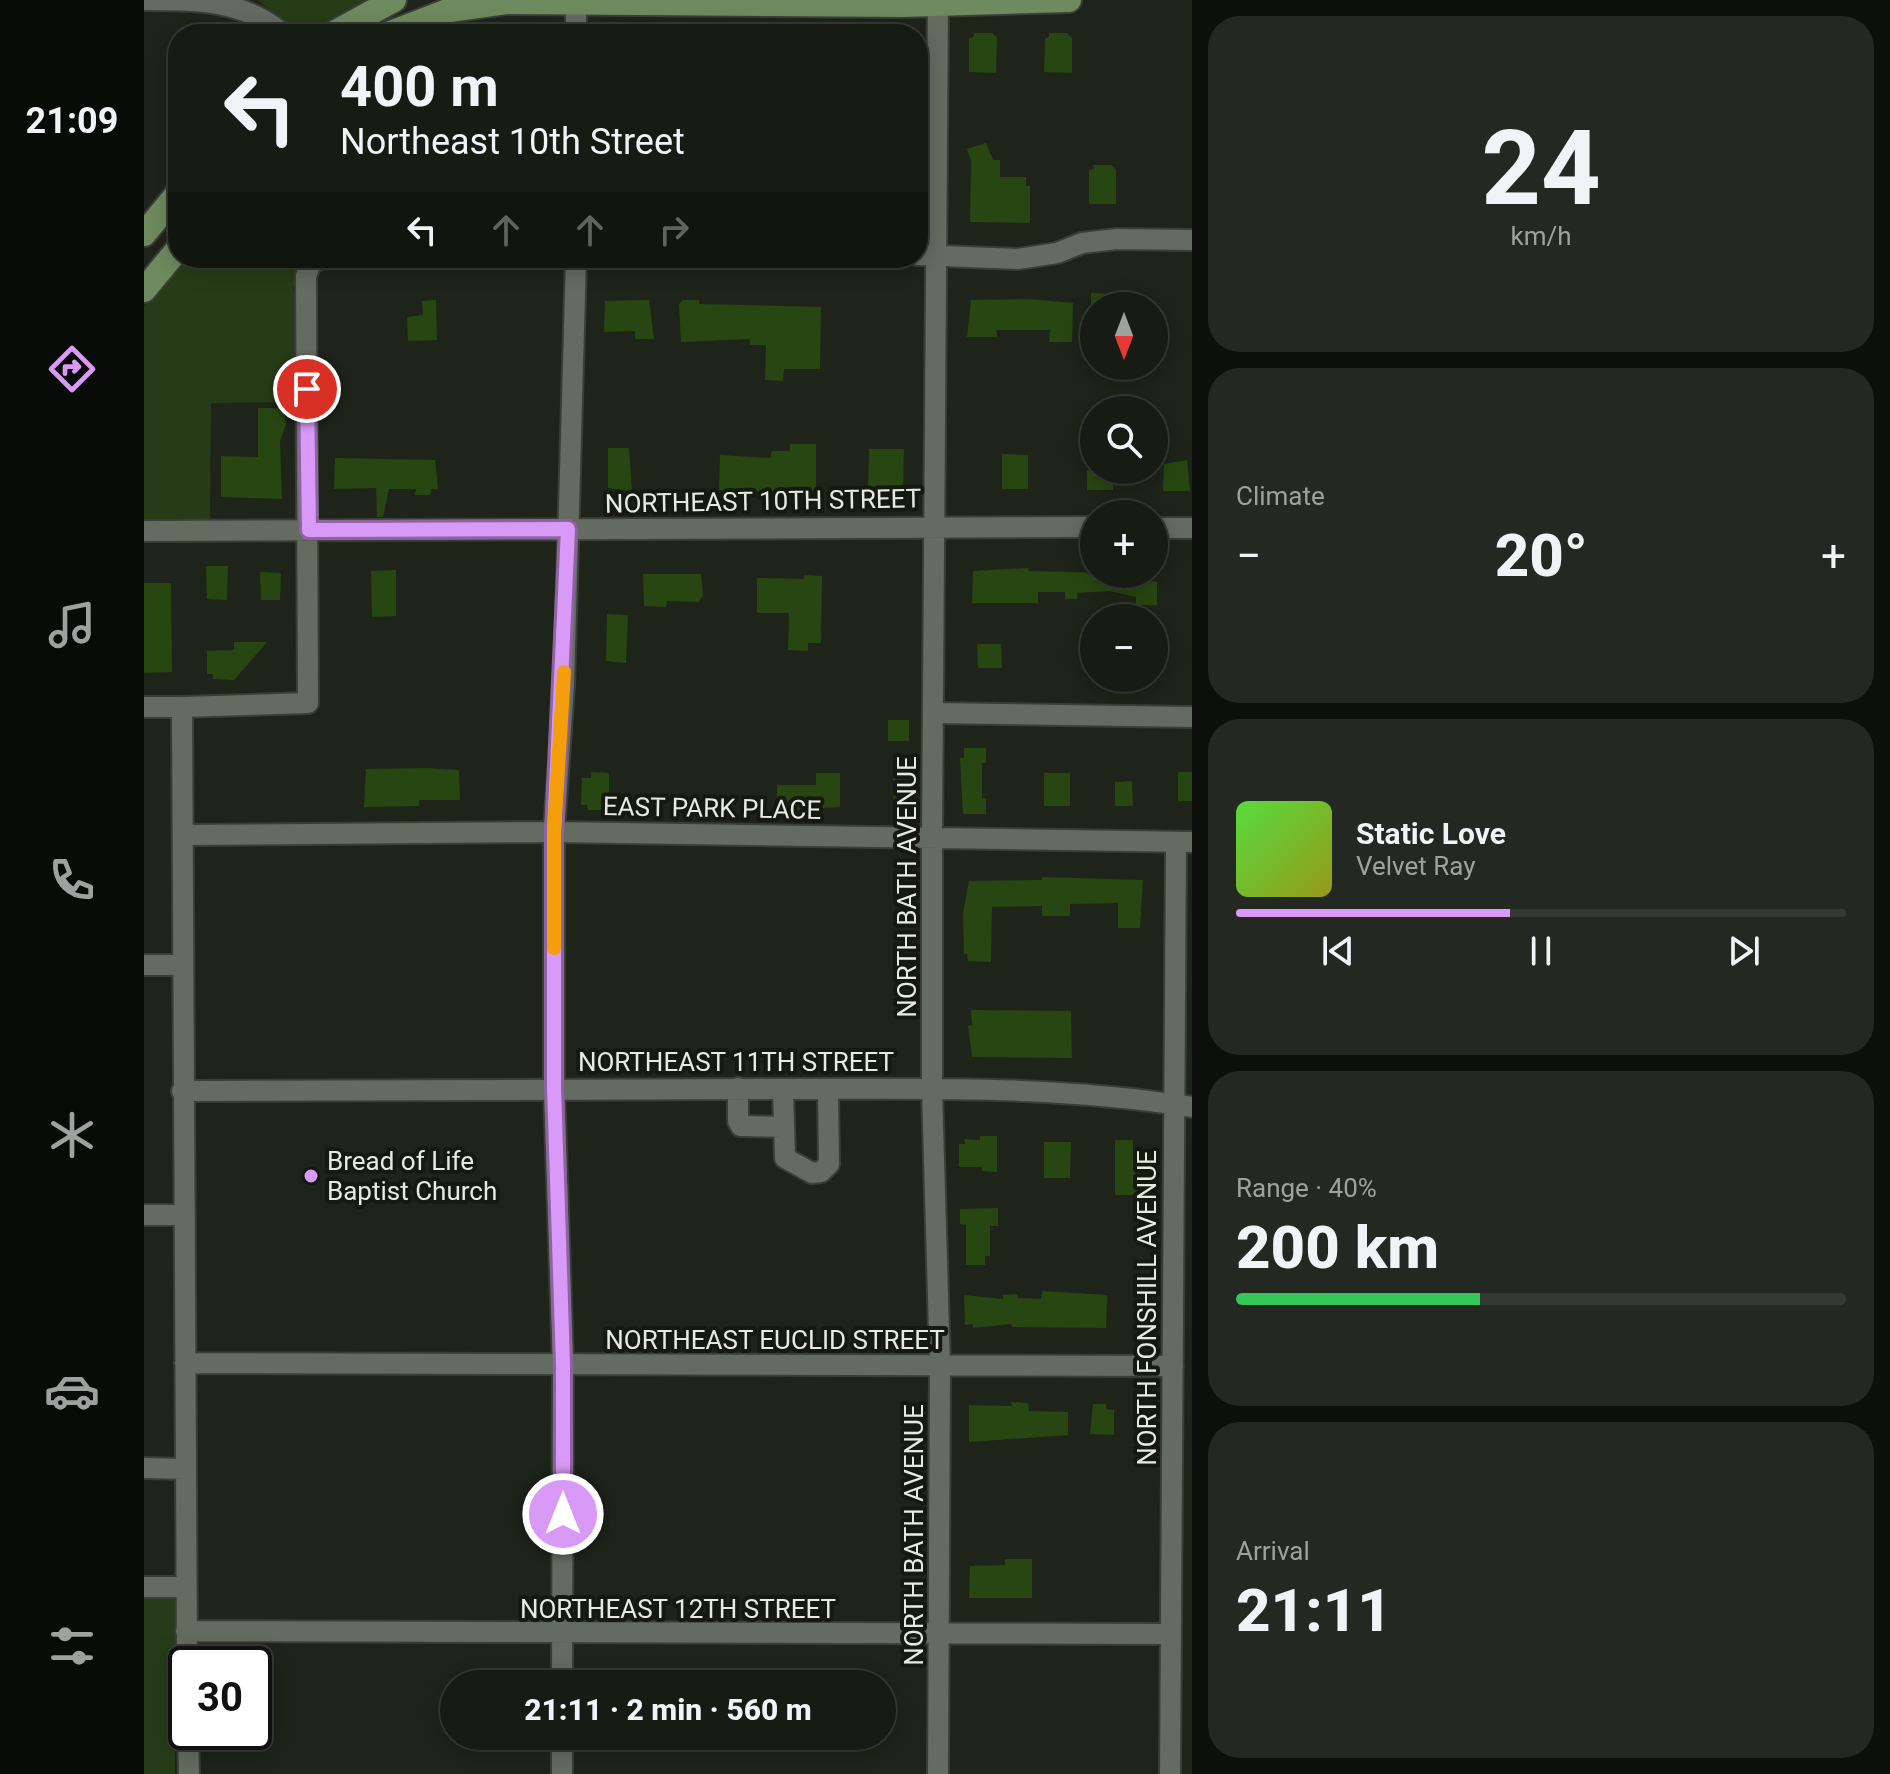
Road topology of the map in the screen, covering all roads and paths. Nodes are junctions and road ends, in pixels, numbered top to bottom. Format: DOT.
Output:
graph roads {
  1 [pos="144,0"];
  2 [pos="394,0"];
  3 [pos="576,0"];
  4 [pos="1069,0"];
  5 [pos="940,2"];
  6 [pos="270,24"];
  7 [pos="350,24"];
  8 [pos="410,24"];
  9 [pos="576,24"];
  10 [pos="168,203"];
  11 [pos="152,220"];
  12 [pos="144,234"];
  13 [pos="928,236"];
  14 [pos="1192,240"];
  15 [pos="928,255"];
  16 [pos="168,261"];
  17 [pos="309,268"];
  18 [pos="576,268"];
  19 [pos="927,268"];
  20 [pos="144,289"];
  21 [pos="936,525"];
  22 [pos="1080,527"];
  23 [pos="1168,528"];
  24 [pos="1192,528"];
  25 [pos="568,529"];
  26 [pos="309,530"];
  27 [pos="144,531"];
  28 [pos="144,707"];
  29 [pos="182,707"];
  30 [pos="934,713"];
  31 [pos="1192,717"];
  32 [pos="554,832"];
  33 [pos="183,835"];
  34 [pos="932,836"];
  35 [pos="1184,842"];
  36 [pos="144,965"];
  37 [pos="183,965"];
  38 [pos="554,1087"];
  39 [pos="738,1088"];
  40 [pos="783,1089"];
  41 [pos="828,1089"];
  42 [pos="932,1090"];
  43 [pos="182,1091"];
  44 [pos="1183,1106"];
  45 [pos="782,1127"];
  46 [pos="144,1215"];
  47 [pos="184,1215"];
  48 [pos="185,1363"];
  49 [pos="563,1364"];
  50 [pos="940,1366"];
  51 [pos="1179,1376"];
  52 [pos="144,1468"];
  53 [pos="185,1469"];
  54 [pos="144,1587"];
  55 [pos="186,1587"];
  56 [pos="186,1631"];
  57 [pos="563,1634"];
  58 [pos="939,1636"];
  59 [pos="1170,1644"];
  60 [pos="186,1646"];
  61 [pos="1192,1653"];
  62 [pos="562,1670"];
  63 [pos="188,1750"];
  64 [pos="562,1750"];
  65 [pos="189,1774"];
  66 [pos="562,1774"];
  67 [pos="938,1774"];
  68 [pos="1170,1774"];
  1 -- 6 [label="street"];
  2 -- 7 [label="main road"];
  3 -- 5 [label="main road"];
  3 -- 8 [label="main road"];
  3 -- 9 [label="street"];
  4 -- 5 [label="main road"];
  5 -- 13 [label="street, NORTH BATH AVENUE"];
  10 -- 11 [label="main road"];
  11 -- 12 [label="main road"];
  14 -- 15 [label="street"];
  16 -- 20 [label="main road"];
  17 -- 26 [label="street"];
  18 -- 25 [label="street"];
  19 -- 21 [label="street, NORTH BATH AVENUE"];
  21 -- 22 [label="street, NORTHEAST 10TH STREET"];
  21 -- 25 [label="street, NORTHEAST 10TH STREET"];
  21 -- 30 [label="street, NORTH BATH AVENUE"];
  23 -- 24 [label="street"];
  25 -- 26 [label="street, NORTHEAST 10TH STREET"];
  25 -- 32 [label="street"];
  26 -- 27 [label="street, NORTHEAST 10TH STREET"];
  26 -- 29 [label="street"];
  28 -- 29 [label="street"];
  29 -- 33 [label="street"];
  30 -- 31 [label="street"];
  30 -- 34 [label="street, NORTH BATH AVENUE"];
  32 -- 33 [label="street, EAST PARK PLACE"];
  32 -- 34 [label="street, EAST PARK PLACE"];
  32 -- 38 [label="street"];
  33 -- 37 [label="street"];
  34 -- 35 [label="street, EAST PARK PLACE"];
  34 -- 42 [label="street, NORTH BATH AVENUE"];
  35 -- 44 [label="street, NORTH FONSHILL AVENUE"];
  36 -- 37 [label="street"];
  37 -- 43 [label="street"];
  38 -- 39 [label="street, NORTHEAST 11TH STREET"];
  38 -- 43 [label="street, NORTHEAST 11TH STREET"];
  38 -- 49 [label="street"];
  39 -- 40 [label="street, NORTHEAST 11TH STREET"];
  39 -- 45 [label="street"];
  40 -- 41 [label="street, NORTHEAST 11TH STREET"];
  40 -- 45 [label="street"];
  41 -- 42 [label="street, NORTHEAST 11TH STREET"];
  41 -- 45 [label="street"];
  42 -- 44 [label="street, NORTHEAST 11TH STREET"];
  42 -- 50 [label="street, NORTH BATH AVENUE"];
  43 -- 47 [label="street"];
  44 -- 51 [label="street, NORTH FONSHILL AVENUE"];
  46 -- 47 [label="street"];
  47 -- 48 [label="street"];
  48 -- 49 [label="street, NORTHEAST EUCLID STREET"];
  48 -- 53 [label="street"];
  49 -- 50 [label="street, NORTHEAST EUCLID STREET"];
  49 -- 57 [label="street"];
  50 -- 51 [label="street, NORTHEAST EUCLID STREET"];
  50 -- 58 [label="street, NORTH BATH AVENUE"];
  51 -- 59 [label="street, NORTH FONSHILL AVENUE"];
  52 -- 53 [label="street"];
  53 -- 55 [label="street"];
  54 -- 55 [label="street"];
  55 -- 56 [label="street"];
  56 -- 57 [label="street, NORTHEAST 12TH STREET"];
  56 -- 60 [label="street"];
  57 -- 58 [label="street, NORTHEAST 12TH STREET"];
  57 -- 62 [label="street"];
  58 -- 59 [label="street, NORTHEAST 12TH STREET"];
  58 -- 67 [label="street, NORTH BATH AVENUE"];
  59 -- 61 [label="street, NORTHEAST 12TH STREET"];
  59 -- 68 [label="street, NORTH FONSHILL AVENUE"];
  63 -- 65 [label="street"];
  64 -- 66 [label="street"];
}
